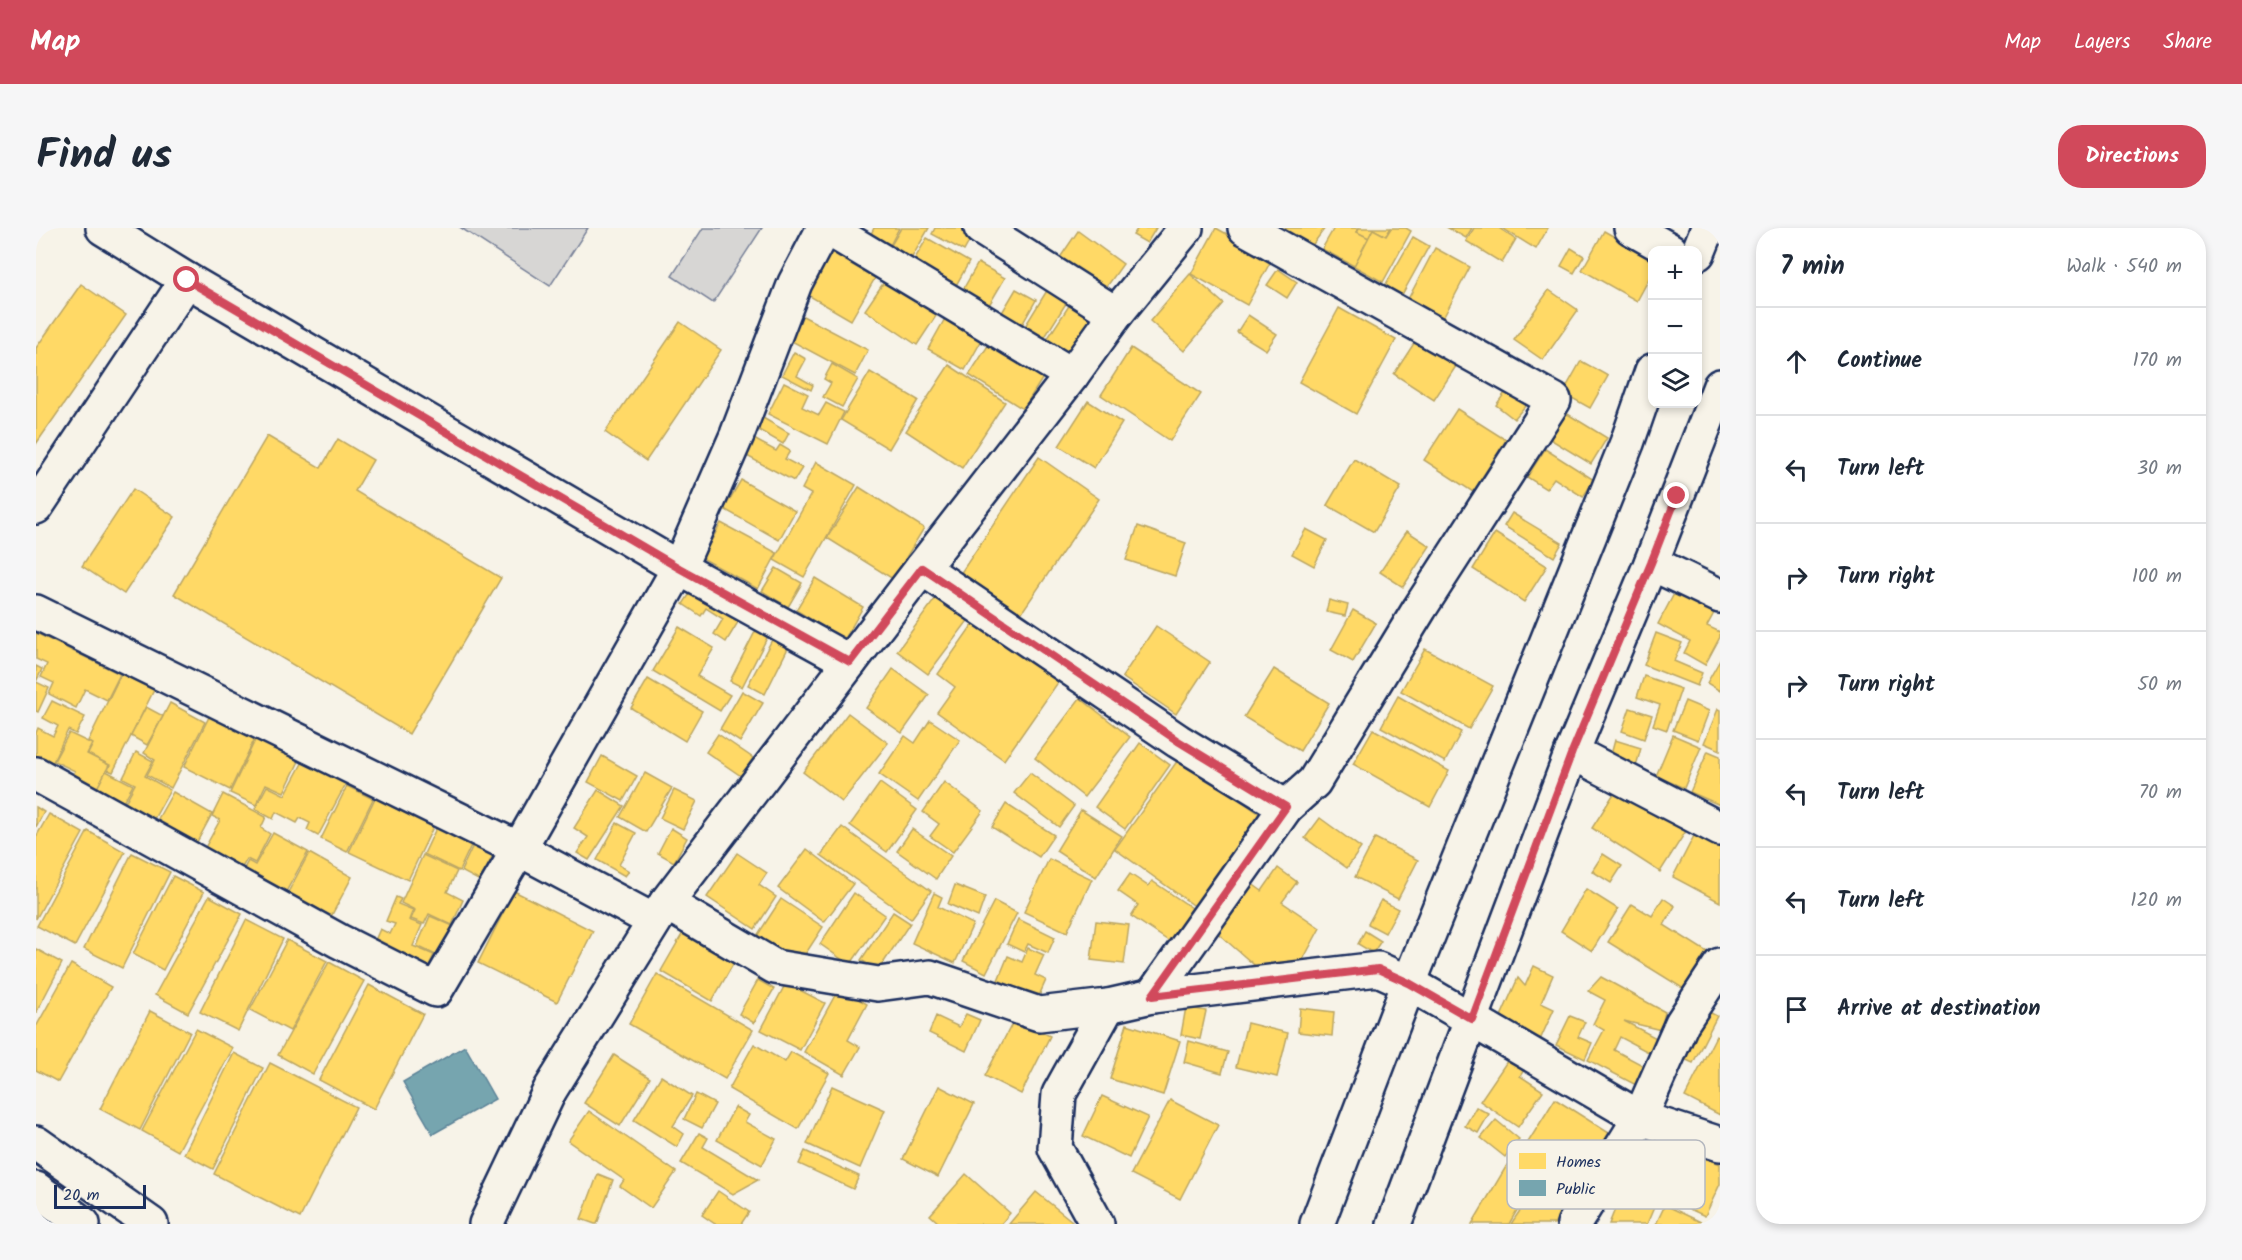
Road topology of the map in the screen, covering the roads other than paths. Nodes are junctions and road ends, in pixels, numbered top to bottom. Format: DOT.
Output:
graph roads {
  1 [pos="103,228"];
  2 [pos="825,228"];
  3 [pos="981,228"];
  4 [pos="1186,228"];
  5 [pos="1245,228"];
  6 [pos="1631,228"];
  7 [pos="1708,228"];
  8 [pos="1663,246"];
  9 [pos="1701,246"];
  10 [pos="187,280"];
  11 [pos="1116,314"];
  12 [pos="1072,375"];
  13 [pos="1648,385"];
  14 [pos="1720,386"];
  15 [pos="36,507"];
  16 [pos="1651,563"];
  17 [pos="679,568"];
  18 [pos="922,568"];
  19 [pos="1720,596"];
  20 [pos="36,612"];
  21 [pos="850,662"];
  22 [pos="1572,752"];
  23 [pos="36,774"];
  24 [pos="1286,807"];
  25 [pos="1720,829"];
  26 [pos="519,849"];
  27 [pos="660,912"];
  28 [pos="1720,964"];
  29 [pos="1409,983"];
  30 [pos="1152,996"];
  31 [pos="1108,1006"];
  32 [pos="1472,1019"];
  33 [pos="1640,1118"];
  34 [pos="1626,1140"];
  35 [pos="36,1143"];
  36 [pos="1720,1144"];
  37 [pos="36,1189"];
  38 [pos="1583,1209"];
  39 [pos="83,1224"];
  40 [pos="151,1224"];
  41 [pos="486,1224"];
  42 [pos="1097,1224"];
  43 [pos="1317,1224"];
  44 [pos="1394,1224"];
  45 [pos="1574,1224"];
  1 -- 10 [label="street"];
  2 -- 12 [label="street"];
  2 -- 17 [label="street"];
  3 -- 11 [label="street"];
  4 -- 11 [label="street"];
  5 -- 24 [label="street"];
  6 -- 8 [label="street"];
  7 -- 9 [label="street"];
  10 -- 15 [label="street"];
  10 -- 17 [label="street"];
  11 -- 12 [label="street"];
  12 -- 18 [label="street"];
  13 -- 29 [label="street"];
  14 -- 16 [label="street"];
  16 -- 19 [label="street"];
  16 -- 22 [label="street"];
  17 -- 21 [label="street"];
  17 -- 26 [label="street"];
  18 -- 21 [label="street"];
  18 -- 24 [label="street"];
  20 -- 26 [label="street"];
  21 -- 27 [label="street"];
  22 -- 25 [label="street"];
  22 -- 32 [label="street"];
  23 -- 26 [label="street"];
  24 -- 30 [label="street"];
  26 -- 27 [label="street"];
  27 -- 31 [label="street"];
  27 -- 41 [label="street"];
  28 -- 33 [label="street"];
  29 -- 30 [label="street"];
  29 -- 32 [label="street"];
  29 -- 43 [label="street"];
  30 -- 31 [label="street"];
  31 -- 42 [label="street"];
  32 -- 33 [label="street"];
  32 -- 44 [label="street"];
  33 -- 34 [label="street"];
  33 -- 36 [label="street"];
  35 -- 40 [label="street"];
  37 -- 39 [label="street"];
  38 -- 45 [label="street"];
}
